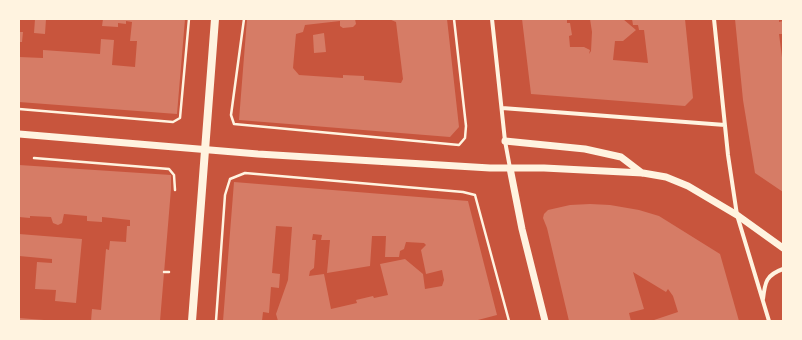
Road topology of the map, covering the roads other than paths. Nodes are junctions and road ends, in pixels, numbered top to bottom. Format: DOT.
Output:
graph roads {
  1 [pos="215,19"];
  2 [pos="492,19"];
  3 [pos="714,19"];
  4 [pos="502,108"];
  5 [pos="725,125"];
  6 [pos="19,134"];
  7 [pos="505,141"];
  8 [pos="205,149"];
  9 [pos="510,168"];
  10 [pos="642,173"];
  11 [pos="737,215"];
  12 [pos="783,248"];
  13 [pos="783,269"];
  14 [pos="763,301"];
  15 [pos="192,321"];
  16 [pos="545,321"];
  17 [pos="769,321"];
  1 -- 8 [label="main road"];
  2 -- 4 [label="street"];
  3 -- 5 [label="street"];
  4 -- 5 [label="street"];
  4 -- 7 [label="street"];
  5 -- 11 [label="street"];
  6 -- 8 [label="street"];
  7 -- 9 [label="street"];
  7 -- 10 [label="street"];
  8 -- 9 [label="street"];
  8 -- 15 [label="main road"];
  9 -- 10 [label="street"];
  9 -- 16 [label="street"];
  10 -- 11 [label="street"];
  11 -- 12 [label="street"];
  11 -- 14 [label="street"];
  13 -- 14 [label="street"];
  14 -- 17 [label="street"];
}
